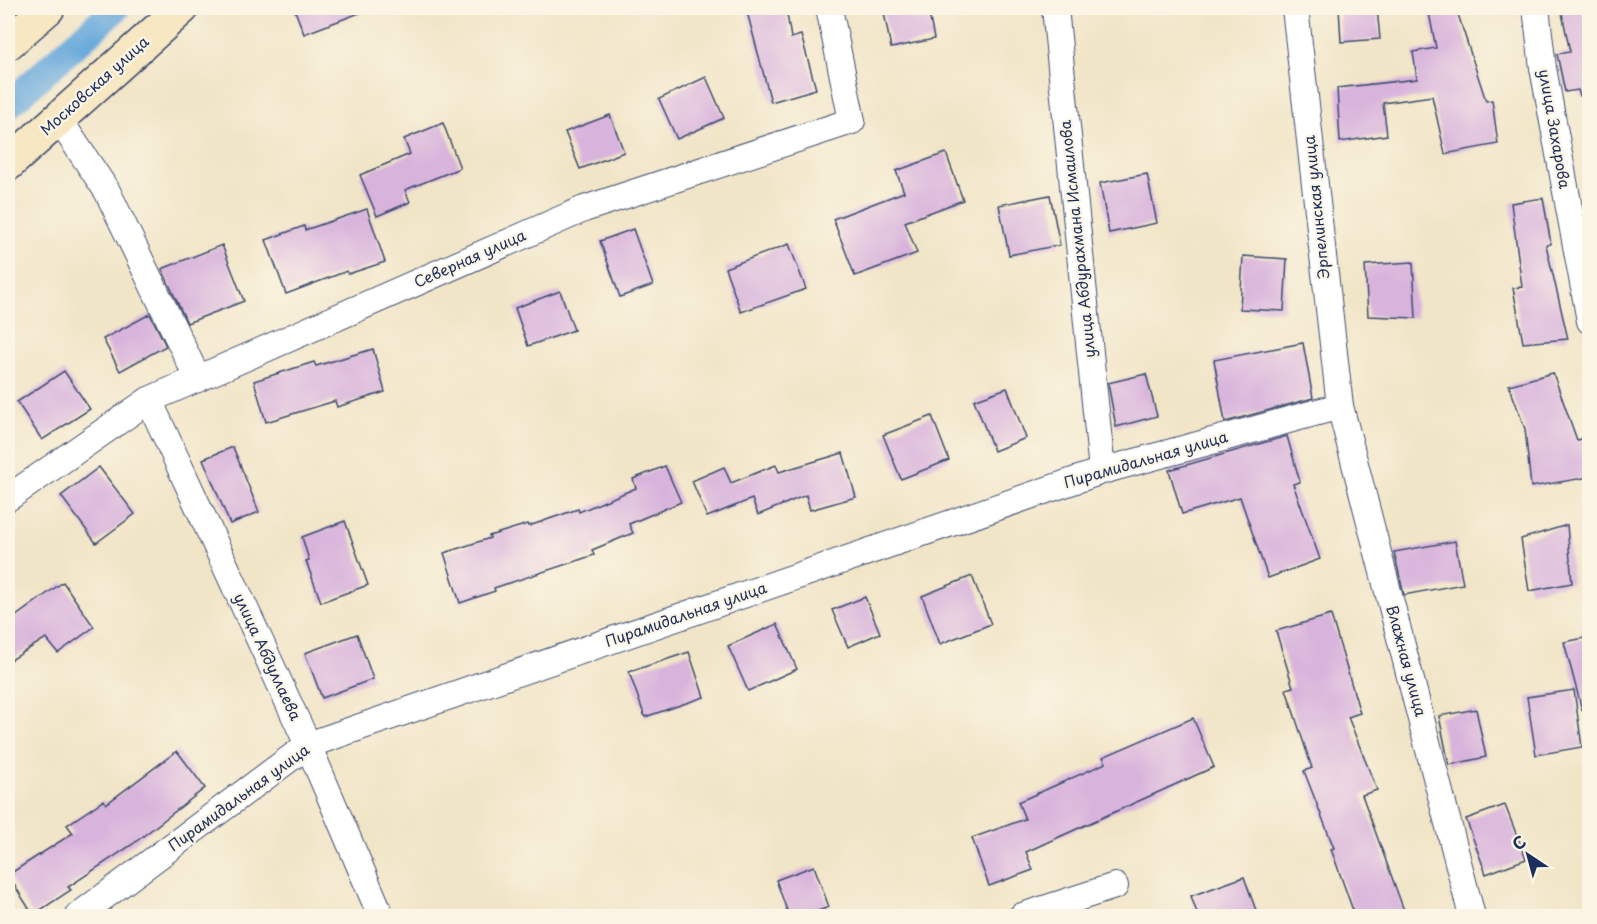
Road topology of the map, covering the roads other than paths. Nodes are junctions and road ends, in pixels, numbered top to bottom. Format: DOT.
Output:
graph roads {
  1 [pos="48,8"];
  2 [pos="182,8"];
  3 [pos="830,8"];
  4 [pos="1055,8"];
  5 [pos="1294,8"];
  6 [pos="1536,8"];
  7 [pos="8,43"];
  8 [pos="58,118"];
  9 [pos="8,164"];
  10 [pos="1590,321"];
  11 [pos="198,379"];
  12 [pos="149,400"];
  13 [pos="1340,406"];
  14 [pos="1102,471"];
  15 [pos="8,498"];
  16 [pos="308,745"];
  17 [pos="1115,886"];
  18 [pos="78,916"];
  19 [pos="381,916"];
  20 [pos="1022,916"];
  21 [pos="1472,916"];
  1 -- 7 [label="main road"];
  2 -- 8 [label="main road, Московская улица"];
  3 -- 11 [label="street, Северная улица"];
  4 -- 14 [label="street, улица Абдурахмана Исмаилова"];
  5 -- 13 [label="street, Эрпелинская улица"];
  6 -- 10 [label="street, улица Захарова"];
  8 -- 9 [label="main road, Московская улица"];
  8 -- 11 [label="street"];
  11 -- 12 [label="street, Северная улица"];
  12 -- 15 [label="street, Северная улица"];
  12 -- 16 [label="street, улица Абдуллаева"];
  13 -- 14 [label="street, Пирамидальная улица"];
  13 -- 21 [label="street, Влажная улица"];
  14 -- 16 [label="street, Пирамидальная улица"];
  16 -- 18 [label="street, Пирамидальная улица"];
  16 -- 19 [label="street, улица Абдуллаева"];
  17 -- 20 [label="street"];
}
